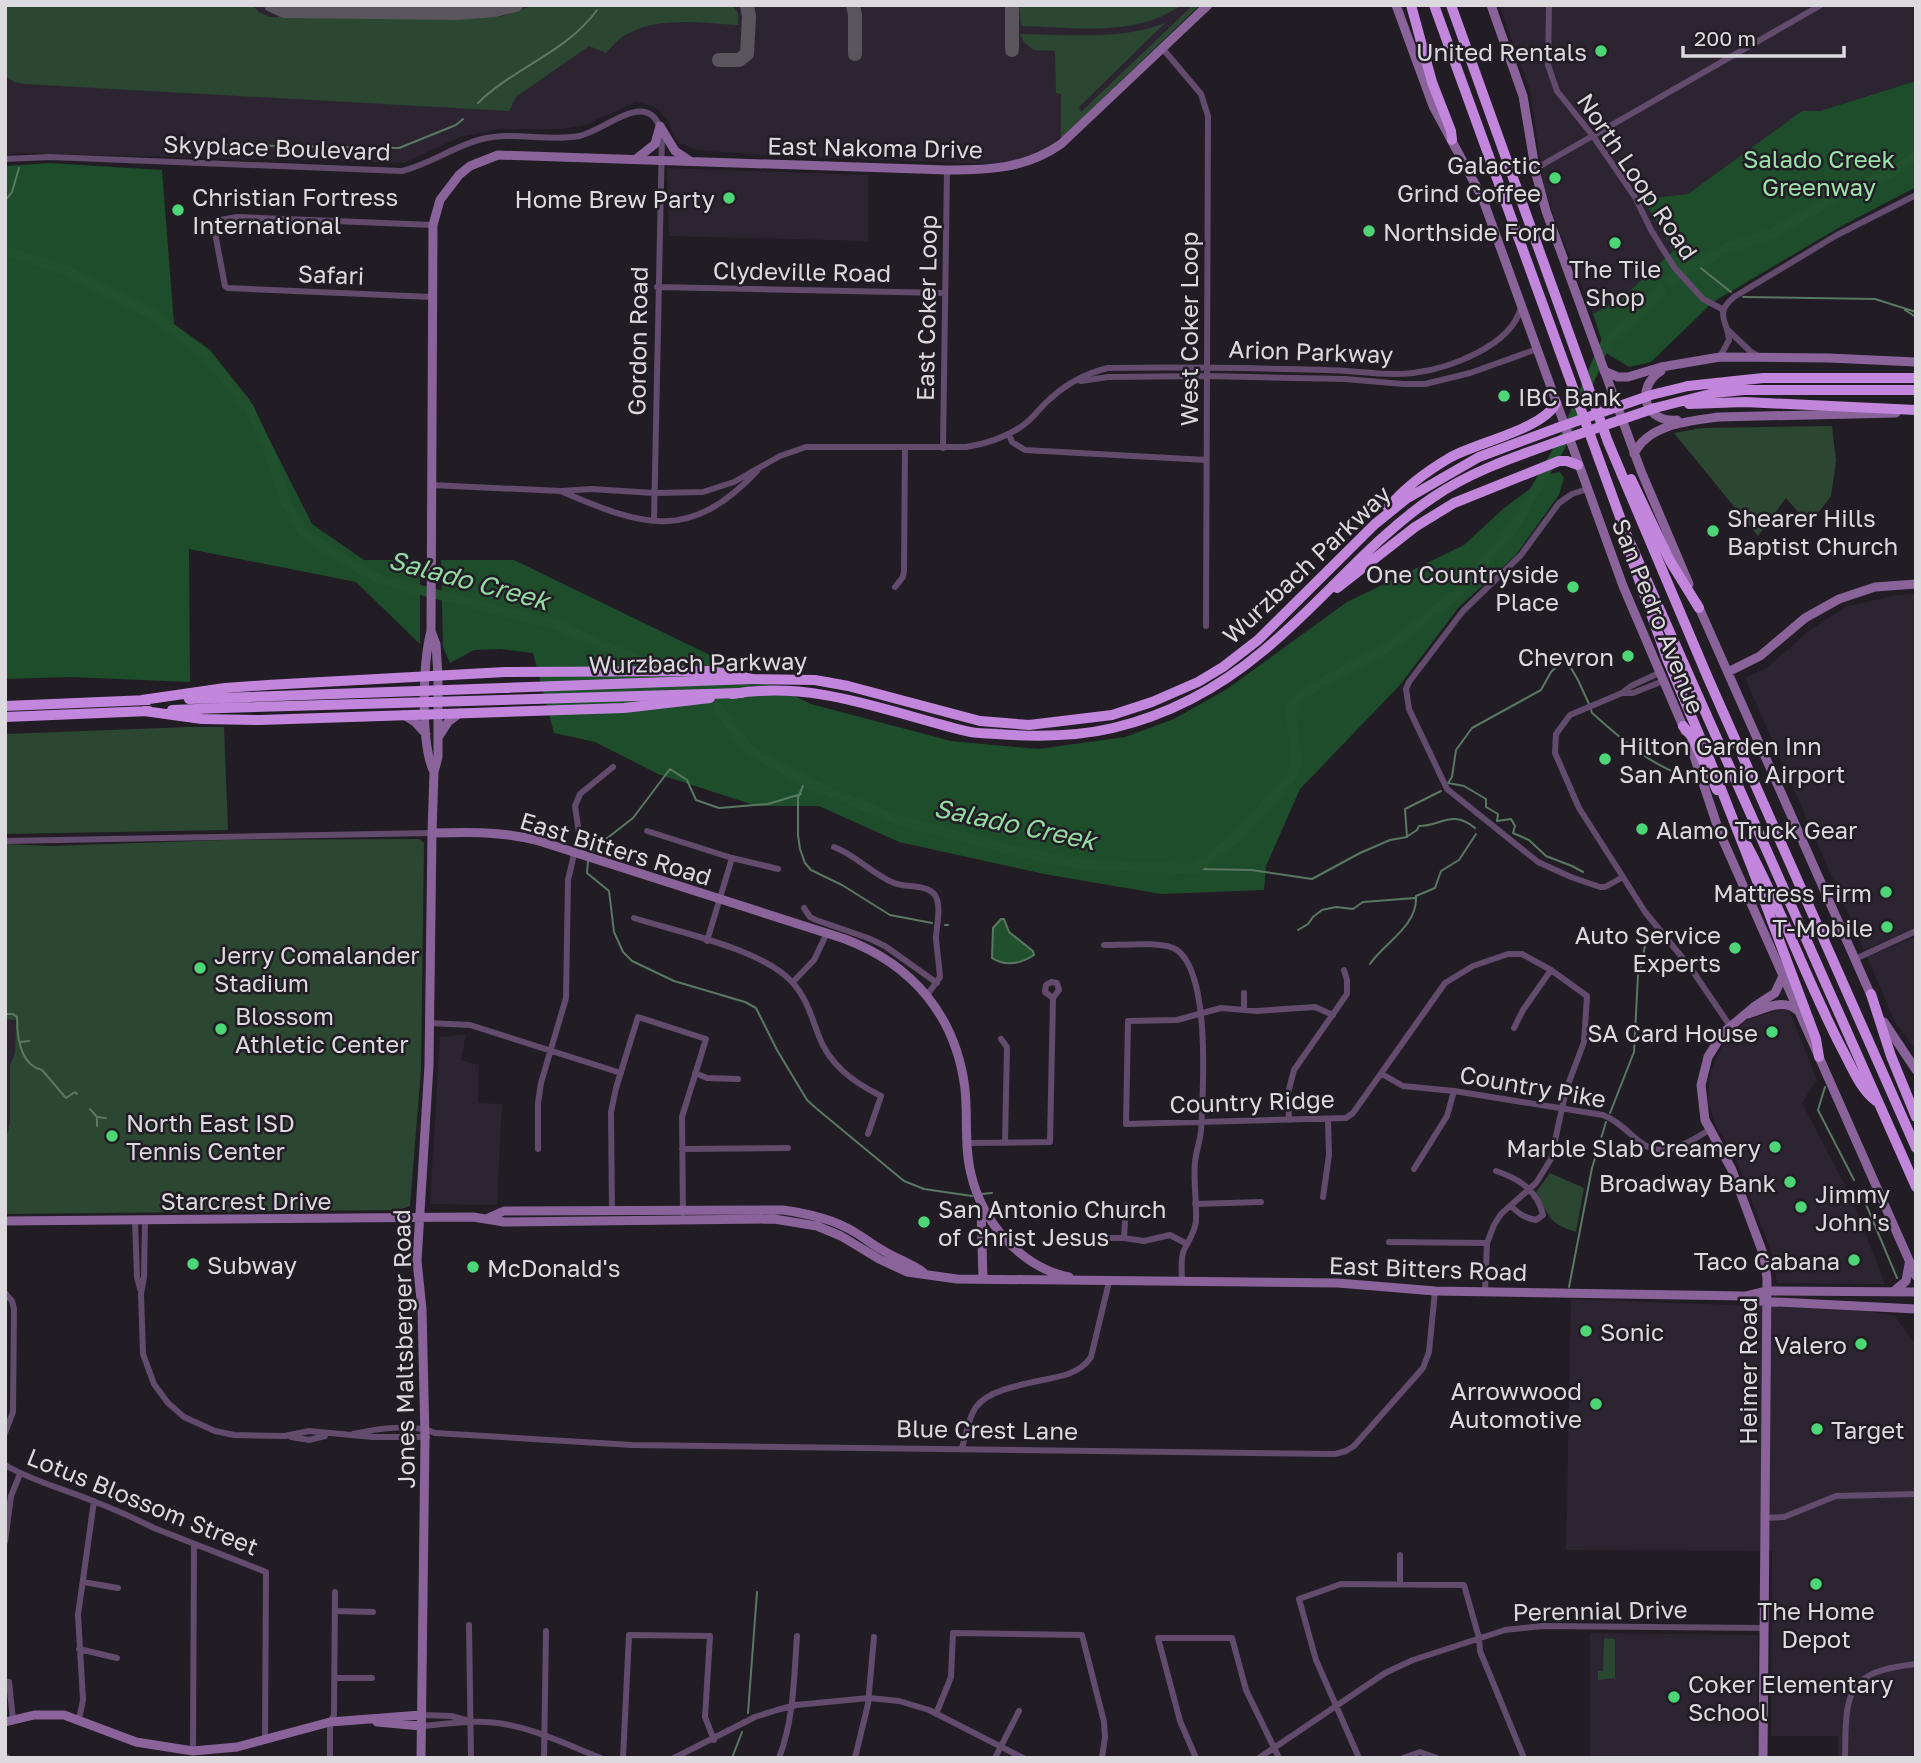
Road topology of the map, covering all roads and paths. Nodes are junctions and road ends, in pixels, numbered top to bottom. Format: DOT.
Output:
graph roads {
  1 [pos="1208,5"];
  2 [pos="1396,5"];
  3 [pos="1412,5"];
  4 [pos="1434,5"];
  5 [pos="1451,5"];
  6 [pos="1491,5"];
  7 [pos="1549,5"];
  8 [pos="1821,5"];
  9 [pos="1163,49"];
  10 [pos="660,126"];
  11 [pos="1593,136"];
  12 [pos="1452,140"];
  13 [pos="5,159"];
  14 [pos="635,160"];
  15 [pos="481,161"];
  16 [pos="662,161"];
  17 [pos="692,162"];
  18 [pos="1535,169"];
  19 [pos="947,170"];
  20 [pos="1916,195"];
  21 [pos="433,225"];
  22 [pos="657,287"];
  23 [pos="945,293"];
  24 [pos="432,297"];
  25 [pos="1521,305"];
  26 [pos="1723,309"];
  27 [pos="1728,330"];
  28 [pos="1537,349"];
  29 [pos="1720,357"];
  30 [pos="1760,357"];
  31 [pos="1916,362"];
  32 [pos="1451,364"];
  33 [pos="1668,366"];
  34 [pos="1206,367"];
  35 [pos="1328,370"];
  36 [pos="1604,371"];
  37 [pos="1206,376"];
  38 [pos="1916,376"];
  39 [pos="1456,377"];
  40 [pos="1328,379"];
  41 [pos="1076,381"];
  42 [pos="1916,390"];
  43 [pos="1689,401"];
  44 [pos="1556,403"];
  45 [pos="1916,411"];
  46 [pos="1697,420"];
  47 [pos="1009,434"];
  48 [pos="1608,442"];
  49 [pos="905,447"];
  50 [pos="943,448"];
  51 [pos="1634,454"];
  52 [pos="1206,460"];
  53 [pos="764,464"];
  54 [pos="1578,465"];
  55 [pos="431,485"];
  56 [pos="1587,489"];
  57 [pos="561,491"];
  58 [pos="654,493"];
  59 [pos="654,521"];
  60 [pos="1375,524"];
  61 [pos="1625,531"];
  62 [pos="1348,575"];
  63 [pos="1916,584"];
  64 [pos="895,587"];
  65 [pos="1699,608"];
  66 [pos="1206,626"];
  67 [pos="431,631"];
  68 [pos="437,656"];
  69 [pos="426,659"];
  70 [pos="1728,672"];
  71 [pos="461,675"];
  72 [pos="438,676"];
  73 [pos="426,677"];
  74 [pos="1661,677"];
  75 [pos="404,679"];
  76 [pos="752,679"];
  77 [pos="741,693"];
  78 [pos="222,703"];
  79 [pos="5,706"];
  80 [pos="143,706"];
  81 [pos="463,712"];
  82 [pos="426,713"];
  83 [pos="439,713"];
  84 [pos="404,715"];
  85 [pos="5,717"];
  86 [pos="1683,726"];
  87 [pos="426,735"];
  88 [pos="438,737"];
  89 [pos="613,766"];
  90 [pos="434,772"];
  91 [pos="648,831"];
  92 [pos="432,833"];
  93 [pos="5,841"];
  94 [pos="834,846"];
  95 [pos="575,852"];
  96 [pos="732,858"];
  97 [pos="778,869"];
  98 [pos="1623,877"];
  99 [pos="720,899"];
  100 [pos="804,908"];
  101 [pos="634,918"];
  102 [pos="1916,931"];
  103 [pos="827,933"];
  104 [pos="707,941"];
  105 [pos="1104,945"];
  106 [pos="1855,959"];
  107 [pos="1344,970"];
  108 [pos="1551,970"];
  109 [pos="1783,976"];
  110 [pos="793,982"];
  111 [pos="937,983"];
  112 [pos="1244,993"];
  113 [pos="1871,994"];
  114 [pos="927,995"];
  115 [pos="1053,998"];
  116 [pos="1244,1010"];
  117 [pos="1799,1013"];
  118 [pos="1202,1014"];
  119 [pos="1746,1014"];
  120 [pos="1333,1015"];
  121 [pos="429,1023"];
  122 [pos="1730,1026"];
  123 [pos="1514,1028"];
  124 [pos="1001,1039"];
  125 [pos="551,1051"];
  126 [pos="1819,1057"];
  127 [pos="1916,1070"];
  128 [pos="621,1073"];
  129 [pos="695,1073"];
  130 [pos="1382,1074"];
  131 [pos="738,1079"];
  132 [pos="1454,1091"];
  133 [pos="1878,1102"];
  134 [pos="1562,1109"];
  135 [pos="1916,1117"];
  136 [pos="1289,1120"];
  137 [pos="1328,1120"];
  138 [pos="1201,1122"];
  139 [pos="1709,1130"];
  140 [pos="869,1134"];
  141 [pos="967,1143"];
  142 [pos="1005,1143"];
  143 [pos="788,1148"];
  144 [pos="1916,1148"];
  145 [pos="538,1149"];
  146 [pos="682,1149"];
  147 [pos="1414,1168"];
  148 [pos="1496,1171"];
  149 [pos="1916,1187"];
  150 [pos="1529,1190"];
  151 [pos="1322,1197"];
  152 [pos="1261,1202"];
  153 [pos="1195,1204"];
  154 [pos="1126,1205"];
  155 [pos="1511,1206"];
  156 [pos="981,1207"];
  157 [pos="683,1209"];
  158 [pos="612,1216"];
  159 [pos="419,1218"];
  160 [pos="140,1220"];
  161 [pos="683,1220"];
  162 [pos="814,1220"];
  163 [pos="5,1221"];
  164 [pos="1094,1238"];
  165 [pos="1124,1238"];
  166 [pos="1389,1242"];
  167 [pos="1487,1243"];
  168 [pos="1188,1244"];
  169 [pos="1913,1266"];
  170 [pos="1916,1276"];
  171 [pos="983,1279"];
  172 [pos="1182,1281"];
  173 [pos="1109,1282"];
  174 [pos="1435,1291"];
  175 [pos="1485,1292"];
  176 [pos="1894,1292"];
  177 [pos="1916,1292"];
  178 [pos="8,1296"];
  179 [pos="1767,1296"];
  180 [pos="1916,1308"];
  181 [pos="5,1433"];
  182 [pos="425,1433"];
  183 [pos="962,1448"];
  184 [pos="5,1465"];
  185 [pos="20,1474"];
  186 [pos="1916,1494"];
  187 [pos="94,1501"];
  188 [pos="1765,1518"];
  189 [pos="5,1542"];
  190 [pos="194,1545"];
  191 [pos="1400,1555"];
  192 [pos="83,1583"];
  193 [pos="1400,1584"];
  194 [pos="118,1588"];
  195 [pos="335,1592"];
  196 [pos="335,1611"];
  197 [pos="373,1612"];
  198 [pos="469,1625"];
  199 [pos="1765,1628"];
  200 [pos="547,1631"];
  201 [pos="797,1636"];
  202 [pos="874,1637"];
  203 [pos="1479,1638"];
  204 [pos="79,1649"];
  205 [pos="117,1658"];
  206 [pos="1916,1664"];
  207 [pos="335,1678"];
  208 [pos="372,1678"];
  209 [pos="9,1682"];
  210 [pos="869,1698"];
  211 [pos="792,1706"];
  212 [pos="1335,1706"];
  213 [pos="1019,1711"];
  214 [pos="421,1714"];
  215 [pos="936,1714"];
  216 [pos="79,1719"];
  217 [pos="361,1720"];
  218 [pos="9,1721"];
  219 [pos="471,1721"];
  220 [pos="330,1722"];
  221 [pos="421,1726"];
  222 [pos="543,1736"];
  223 [pos="265,1740"];
  224 [pos="714,1740"];
  225 [pos="1000,1746"];
  226 [pos="1274,1748"];
  227 [pos="192,1751"];
  228 [pos="679,1757"];
  229 [pos="330,1758"];
  230 [pos="421,1758"];
  231 [pos="471,1758"];
  232 [pos="544,1758"];
  233 [pos="601,1758"];
  234 [pos="623,1758"];
  235 [pos="779,1758"];
  236 [pos="855,1758"];
  237 [pos="995,1758"];
  238 [pos="1023,1758"];
  239 [pos="1102,1758"];
  240 [pos="1196,1758"];
  241 [pos="1259,1758"];
  242 [pos="1279,1758"];
  243 [pos="1359,1758"];
  244 [pos="1403,1758"];
  245 [pos="1437,1758"];
  246 [pos="1524,1758"];
  247 [pos="1763,1758"];
  248 [pos="1845,1758"];
  1 -- 9 [label="main road, East Nakoma Drive"];
  2 -- 12 [label="main road, San Pedro Avenue"];
  3 -- 12 [label="highway"];
  4 -- 61 [label="highway, bridge"];
  5 -- 48 [label="highway"];
  6 -- 18 [label="main road, San Pedro Avenue"];
  7 -- 11 [label="street, North Loop Road"];
  8 -- 11 [label="street"];
  9 -- 19 [label="main road, East Nakoma Drive"];
  9 -- 34 [label="street, West Coker Loop"];
  10 -- 13 [label="street, Skyplace Boulevard"];
  10 -- 14 [label="main road"];
  10 -- 16 [label="street"];
  10 -- 17 [label="main road"];
  11 -- 18 [label="street"];
  11 -- 26 [label="street, North Loop Road"];
  12 -- 25 [label="main road, San Pedro Avenue"];
  14 -- 15 [label="main road, East Nakoma Drive"];
  14 -- 16 [label="main road, East Nakoma Drive"];
  15 -- 21 [label="main road, Jones Maltsberger Road"];
  16 -- 17 [label="main road, East Nakoma Drive"];
  16 -- 22 [label="street, Gordon Road"];
  17 -- 19 [label="main road, East Nakoma Drive"];
  18 -- 36 [label="main road, San Pedro Avenue"];
  19 -- 23 [label="street, East Coker Loop"];
  20 -- 26 [label="street"];
  21 -- 24 [label="main road, Jones Maltsberger Road"];
  21 -- 24 [label="street, Safari"];
  22 -- 23 [label="street, Clydeville Road"];
  22 -- 58 [label="street, Gordon Road"];
  23 -- 50 [label="street, East Coker Loop"];
  24 -- 55 [label="main road, Jones Maltsberger Road"];
  25 -- 28 [label="main road, San Pedro Avenue"];
  25 -- 32 [label="street, Arion Parkway"];
  26 -- 27 [label="street"];
  27 -- 29 [label="street"];
  27 -- 30 [label="street"];
  28 -- 39 [label="street, Arion Parkway"];
  28 -- 44 [label="main road, San Pedro Avenue"];
  29 -- 30 [label="main road"];
  29 -- 33 [label="main road"];
  30 -- 31 [label="main road"];
  32 -- 35 [label="street, Arion Parkway"];
  32 -- 39 [label="street"];
  33 -- 36 [label="main road"];
  33 -- 46 [label="main road"];
  34 -- 35 [label="street, Arion Parkway"];
  34 -- 37 [label="street, West Coker Loop"];
  34 -- 41 [label="street, Arion Parkway"];
  35 -- 40 [label="street"];
  36 -- 51 [label="main road, San Pedro Avenue"];
  37 -- 40 [label="street, Arion Parkway"];
  37 -- 41 [label="street, Arion Parkway"];
  37 -- 52 [label="street, West Coker Loop"];
  38 -- 60 [label="highway, Wurzbach Parkway, bridge"];
  39 -- 40 [label="street, Arion Parkway"];
  41 -- 47 [label="street, Arion Parkway"];
  42 -- 43 [label="highway, Wurzbach Parkway"];
  43 -- 45 [label="highway"];
  43 -- 62 [label="highway, Wurzbach Parkway, bridge"];
  44 -- 54 [label="main road, San Pedro Avenue, bridge"];
  44 -- 60 [label="highway"];
  45 -- 46 [label="main road"];
  46 -- 51 [label="main road"];
  47 -- 50 [label="street, Arion Parkway"];
  47 -- 52 [label="street"];
  48 -- 65 [label="highway"];
  48 -- 144 [label="highway"];
  49 -- 50 [label="street, Arion Parkway"];
  49 -- 53 [label="street, Arion Parkway"];
  49 -- 64 [label="street"];
  51 -- 65 [label="main road, San Pedro Avenue"];
  52 -- 66 [label="street, West Coker Loop"];
  53 -- 58 [label="street, Arion Parkway"];
  53 -- 59 [label="street, Arion Parkway"];
  54 -- 56 [label="main road, San Pedro Avenue"];
  54 -- 62 [label="highway"];
  55 -- 57 [label="street, Arion Parkway"];
  55 -- 67 [label="main road, Jones Maltsberger Road"];
  56 -- 74 [label="main road, San Pedro Avenue"];
  56 -- 98 [label="street"];
  57 -- 58 [label="street, Arion Parkway"];
  57 -- 59 [label="street, Arion Parkway"];
  58 -- 59 [label="street, Gordon Road"];
  60 -- 76 [label="highway, Wurzbach Parkway"];
  61 -- 126 [label="highway, bridge"];
  61 -- 133 [label="highway"];
  62 -- 77 [label="highway, Wurzbach Parkway"];
  63 -- 70 [label="main road"];
  65 -- 70 [label="main road, San Pedro Avenue"];
  67 -- 68 [label="main road, Jones Maltsberger Road"];
  67 -- 69 [label="main road, Jones Maltsberger Road"];
  68 -- 71 [label="main road"];
  68 -- 72 [label="main road, Jones Maltsberger Road"];
  69 -- 73 [label="main road, Jones Maltsberger Road"];
  69 -- 75 [label="main road"];
  70 -- 106 [label="main road, San Pedro Avenue"];
  71 -- 72 [label="highway"];
  71 -- 76 [label="highway, bridge"];
  72 -- 73 [label="highway"];
  72 -- 83 [label="main road, Jones Maltsberger Road"];
  73 -- 75 [label="highway"];
  73 -- 82 [label="main road, Jones Maltsberger Road"];
  74 -- 86 [label="main road, San Pedro Avenue"];
  74 -- 98 [label="street"];
  75 -- 80 [label="highway"];
  75 -- 84 [label="highway"];
  76 -- 78 [label="highway, Wurzbach Parkway, bridge"];
  77 -- 78 [label="highway, Wurzbach Parkway, bridge"];
  77 -- 81 [label="highway, bridge"];
  78 -- 80 [label="highway, Wurzbach Parkway"];
  79 -- 80 [label="highway, Wurzbach Parkway"];
  80 -- 84 [label="highway"];
  80 -- 85 [label="highway, Wurzbach Parkway"];
  81 -- 83 [label="highway"];
  81 -- 88 [label="main road"];
  82 -- 83 [label="highway"];
  82 -- 84 [label="highway"];
  82 -- 87 [label="main road, Jones Maltsberger Road"];
  83 -- 88 [label="main road, Jones Maltsberger Road"];
  84 -- 87 [label="main road"];
  86 -- 109 [label="main road, San Pedro Avenue"];
  86 -- 133 [label="highway"];
  87 -- 90 [label="main road, Jones Maltsberger Road"];
  88 -- 90 [label="main road, Jones Maltsberger Road"];
  89 -- 95 [label="street"];
  90 -- 92 [label="main road, Jones Maltsberger Road"];
  91 -- 96 [label="street"];
  92 -- 93 [label="street, East Bitters Road"];
  92 -- 95 [label="main road, East Bitters Road"];
  92 -- 121 [label="main road, Jones Maltsberger Road"];
  94 -- 111 [label="street"];
  95 -- 99 [label="main road, East Bitters Road"];
  95 -- 125 [label="street"];
  96 -- 97 [label="street"];
  96 -- 99 [label="street"];
  98 -- 122 [label="street"];
  99 -- 103 [label="main road, East Bitters Road"];
  99 -- 104 [label="street"];
  100 -- 111 [label="street"];
  101 -- 104 [label="street"];
  102 -- 106 [label="street"];
  103 -- 110 [label="street"];
  103 -- 114 [label="main road, East Bitters Road"];
  104 -- 110 [label="street"];
  105 -- 118 [label="street"];
  106 -- 113 [label="main road, San Pedro Avenue"];
  107 -- 120 [label="street"];
  108 -- 123 [label="street"];
  108 -- 130 [label="street, Country Ridge"];
  108 -- 134 [label="street, Country Ridge"];
  109 -- 117 [label="main road, San Pedro Avenue"];
  109 -- 119 [label="main road, Heimer Road"];
  110 -- 140 [label="street"];
  111 -- 114 [label="street"];
  112 -- 116 [label="street"];
  113 -- 127 [label="main road, San Pedro Avenue"];
  113 -- 135 [label="highway"];
  114 -- 141 [label="main road, East Bitters Road"];
  115 -- 142 [label="street"];
  116 -- 118 [label="street"];
  116 -- 120 [label="street"];
  117 -- 119 [label="main road, Heimer Road"];
  117 -- 126 [label="main road, San Pedro Avenue"];
  118 -- 138 [label="street"];
  118 -- 138 [label="street, Country Ridge"];
  119 -- 122 [label="main road, Heimer Road"];
  120 -- 136 [label="street"];
  121 -- 125 [label="street"];
  121 -- 159 [label="main road, Jones Maltsberger Road"];
  122 -- 139 [label="main road, Heimer Road"];
  124 -- 142 [label="street"];
  125 -- 128 [label="street"];
  125 -- 145 [label="street"];
  126 -- 169 [label="main road, San Pedro Avenue"];
  128 -- 129 [label="street"];
  128 -- 158 [label="street"];
  129 -- 131 [label="street"];
  129 -- 146 [label="street"];
  130 -- 132 [label="street, Country Pike"];
  130 -- 137 [label="street, Country Ridge"];
  132 -- 134 [label="street, Country Pike"];
  132 -- 147 [label="street"];
  133 -- 149 [label="highway"];
  134 -- 139 [label="street, Country Pike"];
  134 -- 150 [label="street"];
  136 -- 137 [label="street, Country Ridge"];
  136 -- 138 [label="street, Country Ridge"];
  137 -- 151 [label="street"];
  138 -- 153 [label="street"];
  139 -- 179 [label="main road, Heimer Road"];
  141 -- 142 [label="street"];
  141 -- 156 [label="main road, East Bitters Road"];
  143 -- 146 [label="street"];
  146 -- 157 [label="street"];
  148 -- 150 [label="street"];
  150 -- 155 [label="street"];
  150 -- 155 [label="street"];
  152 -- 153 [label="street"];
  153 -- 168 [label="street"];
  154 -- 165 [label="street"];
  155 -- 167 [label="street"];
  156 -- 171 [label="main road"];
  156 -- 173 [label="main road"];
  157 -- 158 [label="main road, Starcrest Drive"];
  157 -- 161 [label="street"];
  157 -- 162 [label="main road, Starcrest Drive"];
  158 -- 159 [label="main road, Starcrest Drive"];
  158 -- 161 [label="main road, Starcrest Drive"];
  159 -- 160 [label="main road, Starcrest Drive"];
  159 -- 182 [label="main road, Jones Maltsberger Road"];
  160 -- 163 [label="main road, Starcrest Drive"];
  160 -- 182 [label="street, Blue Crest Lane"];
  161 -- 162 [label="main road, Starcrest Drive"];
  162 -- 171 [label="main road, Starcrest Drive"];
  164 -- 165 [label="street"];
  165 -- 168 [label="street"];
  166 -- 167 [label="street"];
  167 -- 175 [label="street"];
  168 -- 172 [label="street"];
  169 -- 170 [label="main road, San Pedro Avenue"];
  169 -- 176 [label="main road"];
  171 -- 173 [label="main road, Starcrest Drive"];
  172 -- 173 [label="main road, East Bitters Road"];
  172 -- 174 [label="main road, East Bitters Road"];
  173 -- 183 [label="street"];
  174 -- 175 [label="main road, East Bitters Road"];
  174 -- 183 [label="street, Blue Crest Lane"];
  175 -- 179 [label="main road, East Bitters Road"];
  176 -- 177 [label="main road, East Bitters Road"];
  176 -- 179 [label="main road, East Bitters Road"];
  178 -- 181 [label="street"];
  179 -- 180 [label="main road, East Bitters Road"];
  179 -- 188 [label="main road, Heimer Road"];
  182 -- 183 [label="street, Blue Crest Lane"];
  182 -- 214 [label="main road, Jones Maltsberger Road"];
  184 -- 185 [label="street, Lotus Blossom Street"];
  185 -- 187 [label="street, Lotus Blossom Street"];
  185 -- 189 [label="street"];
  186 -- 188 [label="street"];
  187 -- 190 [label="street, Lotus Blossom Street"];
  187 -- 192 [label="street"];
  188 -- 199 [label="main road, Heimer Road"];
  190 -- 223 [label="street, Lotus Blossom Street"];
  190 -- 227 [label="street"];
  191 -- 193 [label="street"];
  192 -- 194 [label="street"];
  192 -- 204 [label="street"];
  193 -- 203 [label="street"];
  193 -- 212 [label="street"];
  195 -- 196 [label="street"];
  196 -- 197 [label="street"];
  196 -- 207 [label="street"];
  198 -- 219 [label="street"];
  199 -- 203 [label="street, Perennial Drive"];
  199 -- 247 [label="main road, Heimer Road"];
  200 -- 222 [label="street"];
  201 -- 211 [label="street"];
  202 -- 210 [label="street"];
  203 -- 212 [label="street, Perennial Drive"];
  203 -- 246 [label="street"];
  204 -- 205 [label="street"];
  204 -- 216 [label="street"];
  206 -- 248 [label="street"];
  207 -- 208 [label="street"];
  207 -- 220 [label="street"];
  209 -- 218 [label="street"];
  210 -- 211 [label="street"];
  210 -- 215 [label="street"];
  210 -- 236 [label="street"];
  211 -- 224 [label="street"];
  211 -- 235 [label="street"];
  212 -- 226 [label="street, Perennial Drive"];
  212 -- 243 [label="street"];
  213 -- 225 [label="street"];
  214 -- 217 [label="main road"];
  214 -- 219 [label="street"];
  214 -- 221 [label="main road, Jones Maltsberger Road"];
  215 -- 225 [label="street"];
  215 -- 239 [label="street"];
  216 -- 218 [label="main road"];
  216 -- 227 [label="main road"];
  217 -- 220 [label="main road"];
  217 -- 221 [label="main road"];
  219 -- 221 [label="street"];
  219 -- 222 [label="street"];
  219 -- 231 [label="street"];
  220 -- 223 [label="main road"];
  220 -- 229 [label="street"];
  221 -- 230 [label="main road, Jones Maltsberger Road"];
  222 -- 232 [label="street"];
  222 -- 233 [label="street"];
  223 -- 227 [label="main road"];
  224 -- 228 [label="street"];
  224 -- 234 [label="street"];
  225 -- 237 [label="street"];
  225 -- 238 [label="street"];
  226 -- 240 [label="street"];
  226 -- 241 [label="street, Perennial Drive"];
  226 -- 242 [label="street"];
  244 -- 245 [label="street"];
}
